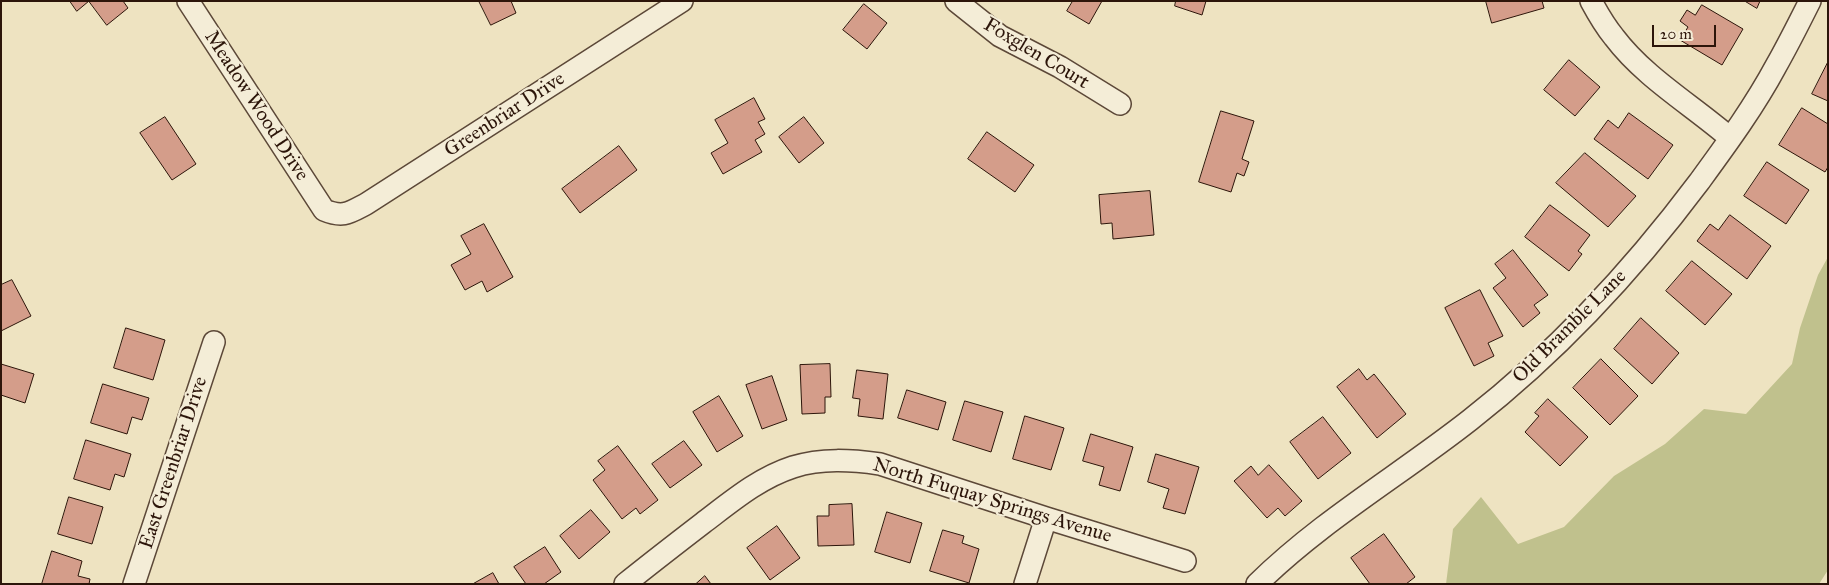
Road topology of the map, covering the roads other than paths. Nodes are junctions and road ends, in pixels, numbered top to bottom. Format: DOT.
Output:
graph roads {
  1 [pos="188,1"];
  2 [pos="682,1"];
  3 [pos="956,1"];
  4 [pos="1591,1"];
  5 [pos="1810,1"];
  6 [pos="1120,104"];
  7 [pos="1730,138"];
  8 [pos="324,210"];
  9 [pos="214,342"];
  10 [pos="1046,518"];
  11 [pos="1185,560"];
  12 [pos="134,584"];
  13 [pos="625,584"];
  14 [pos="1025,584"];
  15 [pos="1257,584"];
  1 -- 8 [label="street, Meadow Wood Drive"];
  2 -- 8 [label="street, Greenbriar Drive"];
  3 -- 6 [label="street, Foxglen Court"];
  4 -- 7 [label="street"];
  5 -- 7 [label="street, Old Bramble Lane"];
  7 -- 15 [label="street, Old Bramble Lane"];
  9 -- 12 [label="street, East Greenbriar Drive"];
  10 -- 11 [label="street, North Fuquay Springs Avenue"];
  10 -- 13 [label="street, North Fuquay Springs Avenue"];
  10 -- 14 [label="street"];
}
